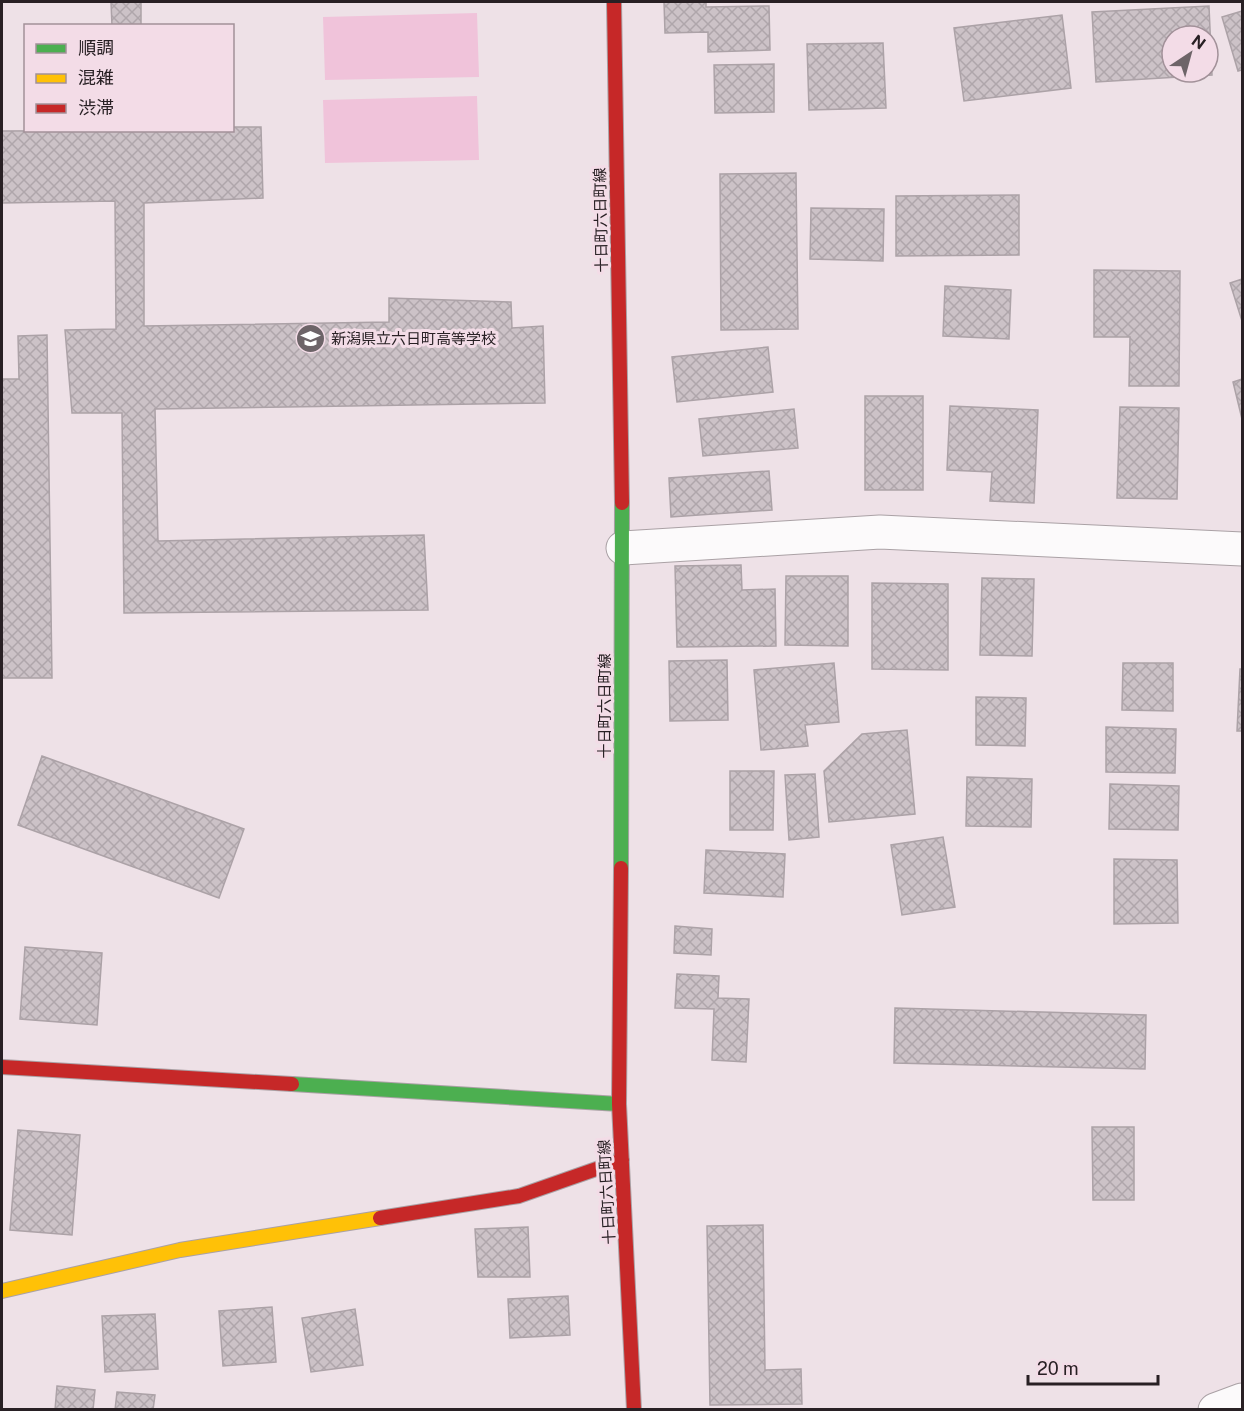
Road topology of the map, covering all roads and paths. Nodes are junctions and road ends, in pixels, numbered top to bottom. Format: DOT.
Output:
graph roads {
  1 [pos="614,2"];
  2 [pos="623,548"];
  3 [pos="1242,549"];
  4 [pos="2,1067"];
  5 [pos="619,1104"];
  6 [pos="622,1160"];
  7 [pos="2,1291"];
  8 [pos="1242,1400"];
  9 [pos="634,1410"];
  10 [pos="1215,1410"];
  1 -- 2 [label="main road, 十日町六日町線"];
  2 -- 3 [label="street"];
  2 -- 5 [label="main road, 十日町六日町線"];
  4 -- 5 [label="main road"];
  5 -- 6 [label="main road, 十日町六日町線"];
  6 -- 7 [label="main road"];
  6 -- 9 [label="main road, 十日町六日町線"];
  8 -- 10 [label="street"];
}
